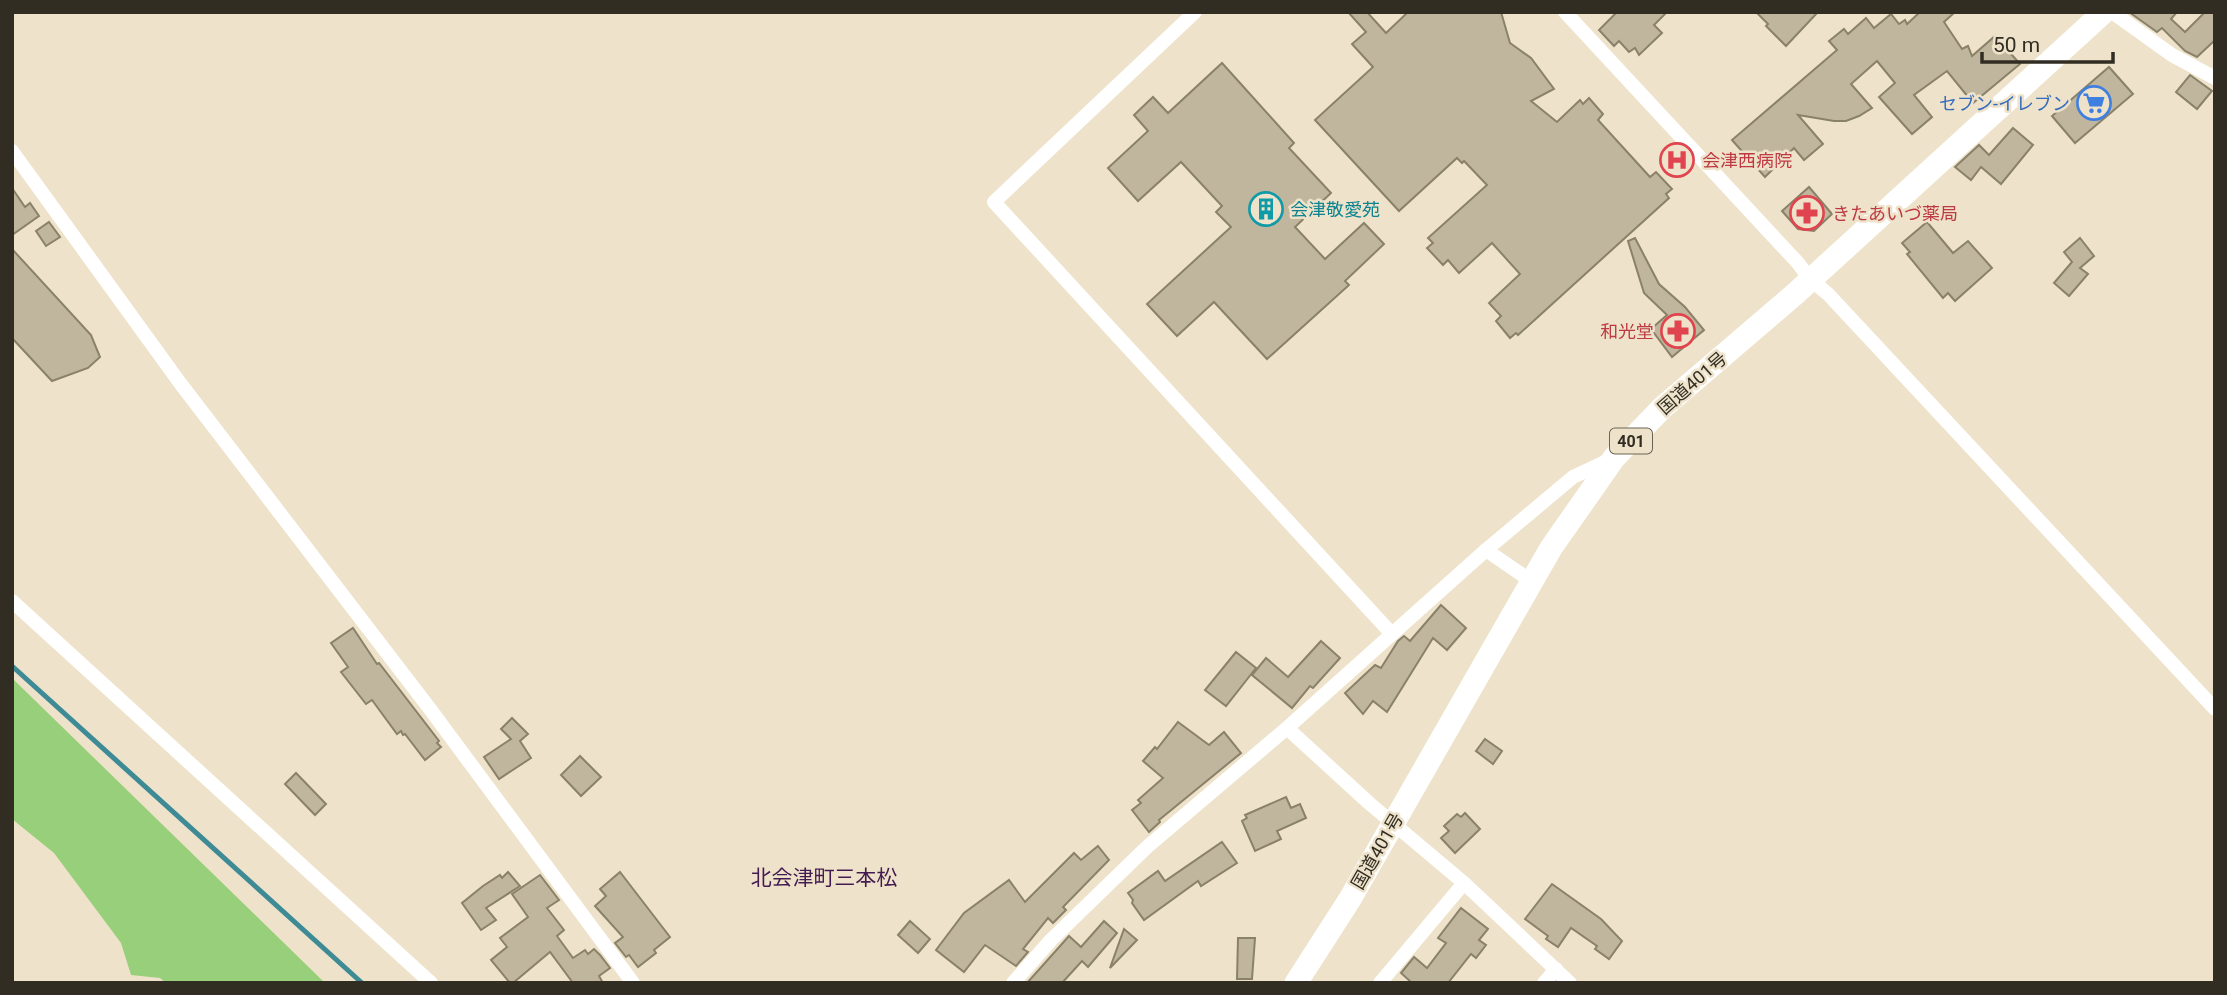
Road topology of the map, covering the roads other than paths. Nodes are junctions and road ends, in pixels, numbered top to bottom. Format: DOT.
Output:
graph roads {
  1 [pos="1195,12"];
  2 [pos="1565,12"];
  3 [pos="2104,12"];
  4 [pos="2112,12"];
  5 [pos="2215,78"];
  6 [pos="12,151"];
  7 [pos="1810,279"];
  8 [pos="1614,458"];
  9 [pos="1486,550"];
  10 [pos="1531,582"];
  11 [pos="12,601"];
  12 [pos="1392,634"];
  13 [pos="2215,709"];
  14 [pos="1287,728"];
  15 [pos="1393,824"];
  16 [pos="1464,883"];
  17 [pos="1556,969"];
  18 [pos="431,983"];
  19 [pos="633,983"];
  20 [pos="1013,983"];
  21 [pos="1296,983"];
  22 [pos="1380,983"];
  23 [pos="1545,983"];
  24 [pos="1570,983"];
  1 -- 12 [label="street"];
  2 -- 7 [label="street"];
  3 -- 7 [label="highway, 国道401号 / 401"];
  4 -- 5 [label="street"];
  6 -- 19 [label="street"];
  7 -- 8 [label="highway, 国道401号 / 401"];
  7 -- 13 [label="street"];
  8 -- 9 [label="street"];
  8 -- 10 [label="highway, 国道401号 / 401"];
  9 -- 10 [label="street"];
  9 -- 12 [label="street"];
  10 -- 15 [label="highway, 国道401号 / 401"];
  11 -- 18 [label="street"];
  12 -- 14 [label="street"];
  14 -- 15 [label="street"];
  14 -- 20 [label="street"];
  15 -- 16 [label="street"];
  15 -- 21 [label="highway, 国道401号 / 401"];
  16 -- 17 [label="street"];
  16 -- 22 [label="street"];
  17 -- 23 [label="street"];
  17 -- 24 [label="street"];
}
